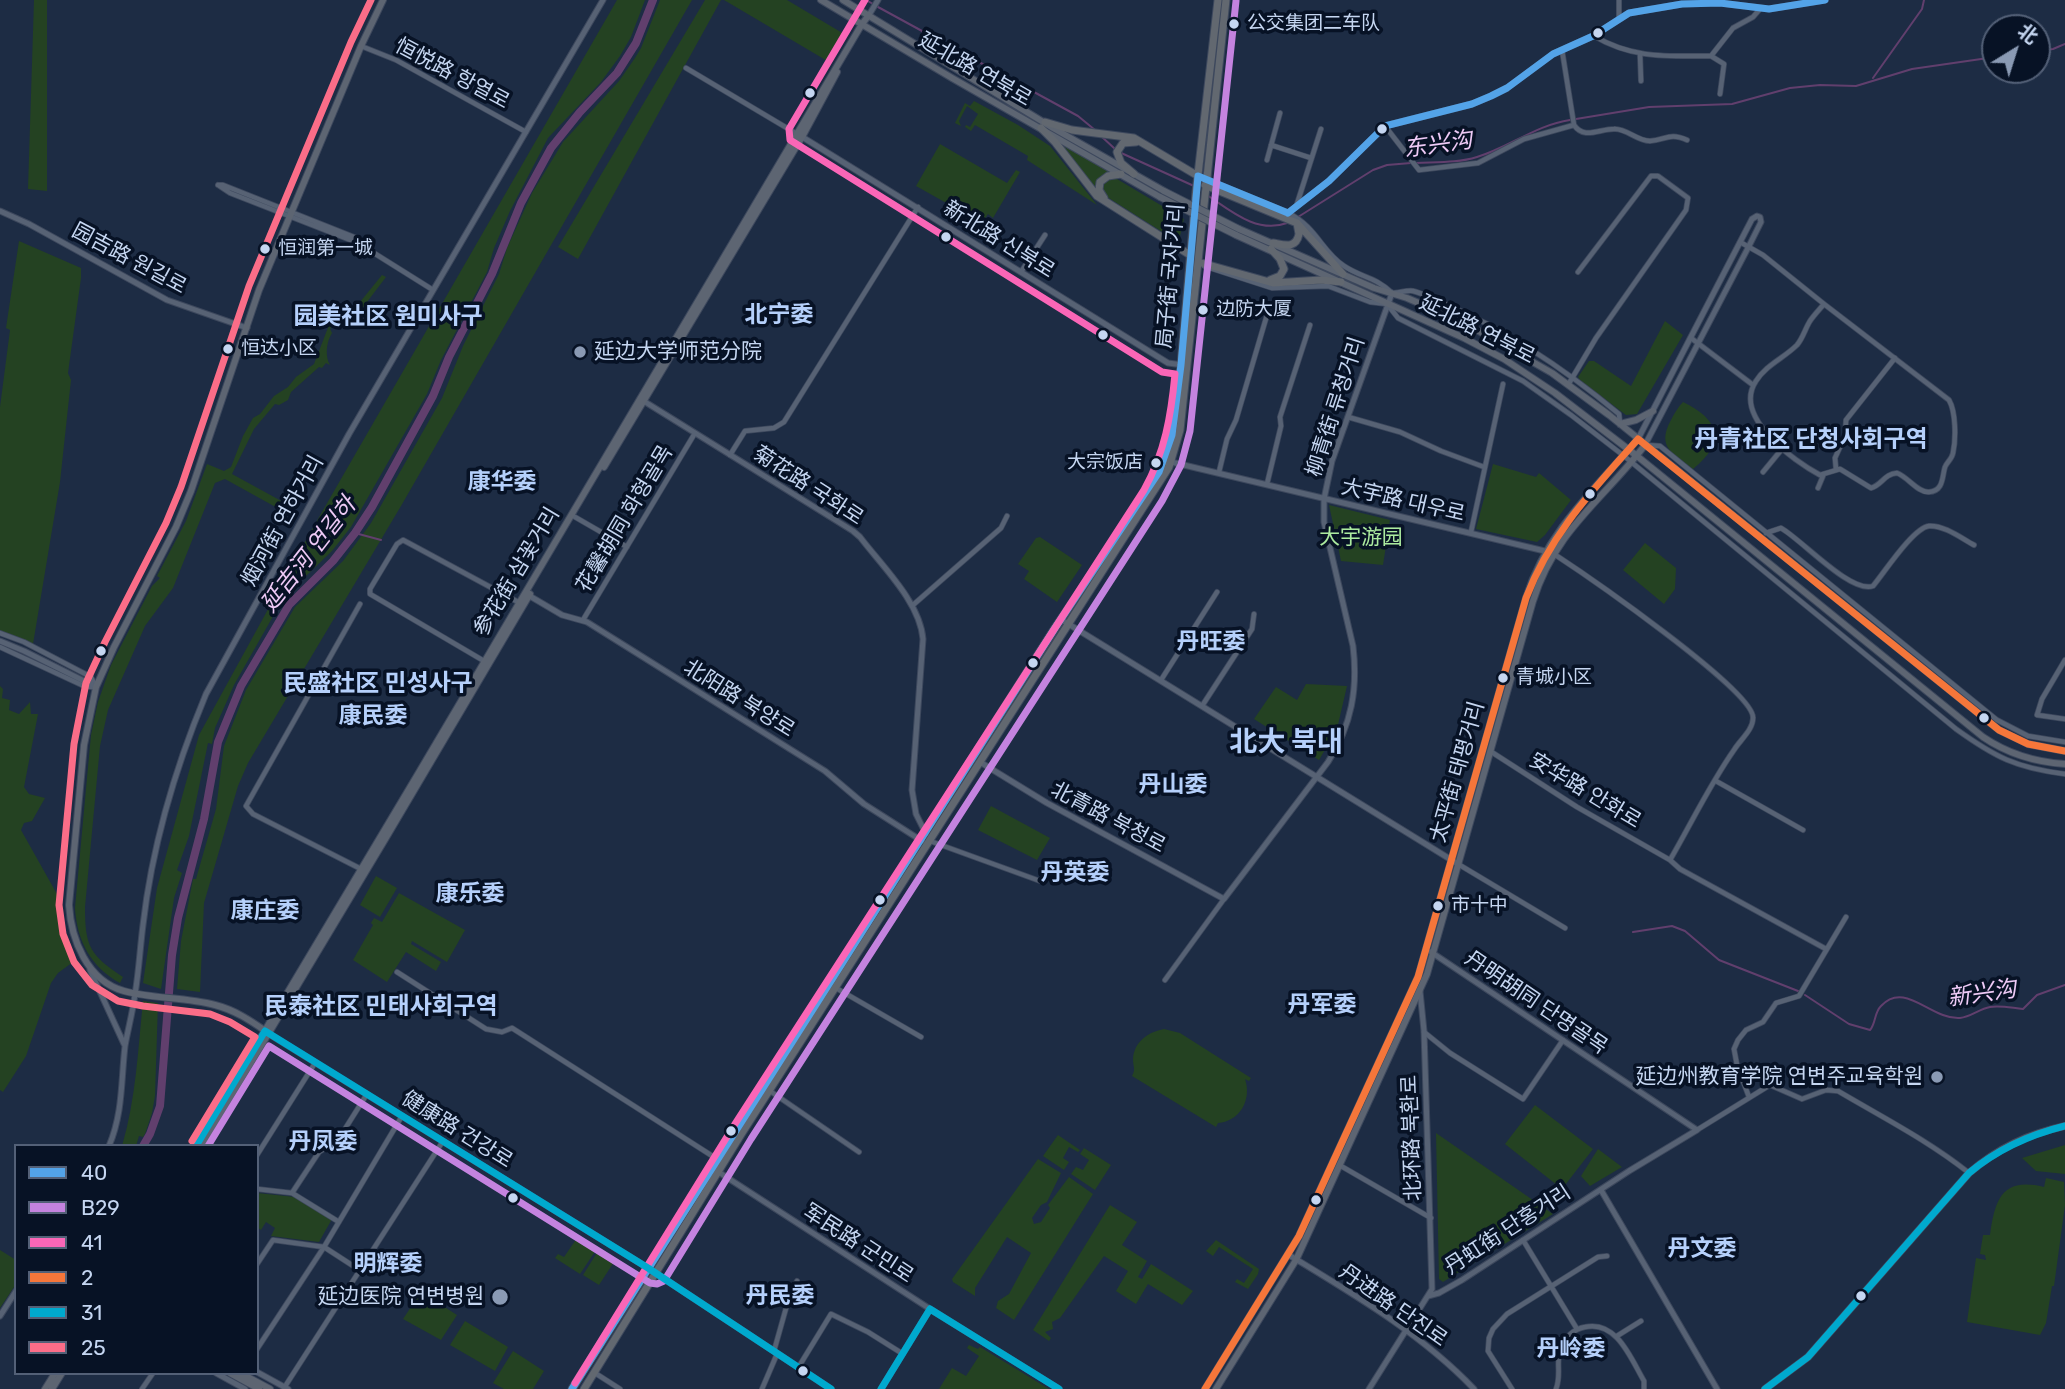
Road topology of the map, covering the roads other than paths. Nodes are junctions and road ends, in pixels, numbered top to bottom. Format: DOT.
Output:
graph roads {
  1 [pos="383,0"];
  2 [pos="603,0"];
  3 [pos="821,0"];
  4 [pos="843,0"];
  5 [pos="1218,0"];
  6 [pos="1226,0"];
  7 [pos="1619,0"];
  8 [pos="1825,0"];
  9 [pos="876,4"];
  10 [pos="1760,9"];
  11 [pos="869,15"];
  12 [pos="1619,18"];
  13 [pos="863,25"];
  14 [pos="1593,36"];
  15 [pos="361,46"];
  16 [pos="1562,49"];
  17 [pos="1640,54"];
  18 [pos="1711,56"];
  19 [pos="686,68"];
  20 [pos="1641,81"];
  21 [pos="1720,94"];
  22 [pos="1280,113"];
  23 [pos="1574,121"];
  24 [pos="1043,125"];
  25 [pos="1385,126"];
  26 [pos="1321,129"];
  27 [pos="526,132"];
  28 [pos="800,135"];
  29 [pos="1687,140"];
  30 [pos="1271,145"];
  31 [pos="1311,158"];
  32 [pos="1267,160"];
  33 [pos="1121,174"];
  34 [pos="1134,174"];
  35 [pos="1202,182"];
  36 [pos="1162,194"];
  37 [pos="918,207"];
  38 [pos="1296,208"];
  39 [pos="0,211"];
  40 [pos="291,214"];
  41 [pos="1294,218"];
  42 [pos="1045,236"];
  43 [pos="1741,242"];
  44 [pos="1272,246"];
  45 [pos="1749,246"];
  46 [pos="1190,254"];
  47 [pos="1198,260"];
  48 [pos="1021,272"];
  49 [pos="1577,272"];
  50 [pos="1342,278"];
  51 [pos="433,290"];
  52 [pos="1392,293"];
  53 [pos="1387,304"];
  54 [pos="1824,304"];
  55 [pos="1267,315"];
  56 [pos="1310,325"];
  57 [pos="247,328"];
  58 [pos="1691,338"];
  59 [pos="1699,343"];
  60 [pos="1895,358"];
  61 [pos="1184,365"];
  62 [pos="1573,378"];
  63 [pos="1503,384"];
  64 [pos="1568,385"];
  65 [pos="1753,385"];
  66 [pos="641,400"];
  67 [pos="1653,411"];
  68 [pos="1348,417"];
  69 [pos="1620,424"];
  70 [pos="695,433"];
  71 [pos="1638,439"];
  72 [pos="1645,445"];
  73 [pos="1782,449"];
  74 [pos="1629,450"];
  75 [pos="730,455"];
  76 [pos="1623,456"];
  77 [pos="1637,456"];
  78 [pos="1168,461"];
  79 [pos="1631,462"];
  80 [pos="1485,467"];
  81 [pos="1836,469"];
  82 [pos="1219,472"];
  83 [pos="1763,472"];
  84 [pos="1823,476"];
  85 [pos="1266,484"];
  86 [pos="1818,488"];
  87 [pos="1324,499"];
  88 [pos="1007,516"];
  89 [pos="575,517"];
  90 [pos="1471,532"];
  91 [pos="1767,533"];
  92 [pos="1759,537"];
  93 [pos="1974,545"];
  94 [pos="627,547"];
  95 [pos="1545,551"];
  96 [pos="1553,554"];
  97 [pos="1217,592"];
  98 [pos="527,594"];
  99 [pos="518,602"];
  100 [pos="360,604"];
  101 [pos="913,606"];
  102 [pos="1254,614"];
  103 [pos="583,620"];
  104 [pos="1065,622"];
  105 [pos="0,633"];
  106 [pos="0,644"];
  107 [pos="2065,660"];
  108 [pos="484,661"];
  109 [pos="1161,680"];
  110 [pos="96,687"];
  111 [pos="1202,706"];
  112 [pos="2065,719"];
  113 [pos="2065,742"];
  114 [pos="1487,749"];
  115 [pos="2065,751"];
  116 [pos="979,762"];
  117 [pos="2065,764"];
  118 [pos="2065,774"];
  119 [pos="1317,777"];
  120 [pos="1716,781"];
  121 [pos="1803,830"];
  122 [pos="926,838"];
  123 [pos="1670,860"];
  124 [pos="1455,862"];
  125 [pos="361,869"];
  126 [pos="1040,881"];
  127 [pos="1224,899"];
  128 [pos="1846,917"];
  129 [pos="1565,928"];
  130 [pos="1826,949"];
  131 [pos="1430,952"];
  132 [pos="86,963"];
  133 [pos="397,972"];
  134 [pos="1418,977"];
  135 [pos="1165,980"];
  136 [pos="836,988"];
  137 [pos="1420,992"];
  138 [pos="135,993"];
  139 [pos="1424,1031"];
  140 [pos="267,1032"];
  141 [pos="920,1037"];
  142 [pos="1563,1040"];
  143 [pos="125,1046"];
  144 [pos="315,1063"];
  145 [pos="770,1091"];
  146 [pos="368,1094"];
  147 [pos="1749,1097"];
  148 [pos="402,1116"];
  149 [pos="2065,1126"];
  150 [pos="1697,1130"];
  151 [pos="443,1141"];
  152 [pos="110,1144"];
  153 [pos="199,1144"];
  154 [pos="859,1152"];
  155 [pos="259,1153"];
  156 [pos="718,1159"];
  157 [pos="1341,1166"];
  158 [pos="715,1170"];
  159 [pos="1969,1173"];
  160 [pos="259,1189"];
  161 [pos="1601,1190"];
  162 [pos="292,1193"];
  163 [pos="1431,1217"];
  164 [pos="339,1222"];
  165 [pos="1523,1239"];
  166 [pos="324,1247"];
  167 [pos="1289,1255"];
  168 [pos="1607,1256"];
  169 [pos="1296,1260"];
  170 [pos="259,1262"];
  171 [pos="648,1268"];
  172 [pos="361,1271"];
  173 [pos="656,1273"];
  174 [pos="797,1281"];
  175 [pos="1551,1286"];
  176 [pos="14,1295"];
  177 [pos="1428,1297"];
  178 [pos="930,1310"];
  179 [pos="0,1316"];
  180 [pos="1641,1321"];
  181 [pos="1577,1329"];
  182 [pos="1405,1330"];
  183 [pos="1617,1336"];
  184 [pos="259,1346"];
  185 [pos="775,1353"];
  186 [pos="903,1354"];
  187 [pos="798,1368"];
  188 [pos="259,1373"];
  189 [pos="594,1373"];
  190 [pos="220,1375"];
  191 [pos="232,1375"];
  192 [pos="244,1375"];
  193 [pos="248,1388"];
  194 [pos="286,1388"];
  195 [pos="259,1389"];
  196 [pos="270,1389"];
  197 [pos="572,1389"];
  198 [pos="584,1389"];
  199 [pos="620,1389"];
  200 [pos="762,1389"];
  201 [pos="831,1389"];
  202 [pos="881,1389"];
  203 [pos="1059,1389"];
  204 [pos="1205,1389"];
  205 [pos="1216,1389"];
  206 [pos="1369,1389"];
  207 [pos="1474,1389"];
  208 [pos="1512,1389"];
  209 [pos="1556,1389"];
  210 [pos="1643,1389"];
  211 [pos="1717,1389"];
  212 [pos="1765,1389"];
  1 -- 15 [label="main road"];
  2 -- 27 [label="street, 烟河街 연하거리"];
  3 -- 13 [label="main road, 延北路 연북로"];
  4 -- 11 [label="main road, 延北路 연북로"];
  5 -- 35 [label="main road, 局子街 국자거리"];
  6 -- 35 [label="main road, 局子街 국자거리"];
  7 -- 12 [label="street"];
  8 -- 10 [label="street"];
  9 -- 11 [label="street, 参花街 삼꽃거리"];
  10 -- 12 [label="street"];
  10 -- 18 [label="street"];
  11 -- 13 [label="main road, 参花街 삼꽃거리"];
  11 -- 24 [label="main road, 延北路 연북로"];
  12 -- 14 [label="street"];
  13 -- 24 [label="main road, 延北路 연북로"];
  13 -- 28 [label="main road, 参花街 삼꽃거리"];
  14 -- 16 [label="street"];
  14 -- 17 [label="street"];
  15 -- 27 [label="street, 恒悦路 항열로"];
  15 -- 40 [label="main road"];
  16 -- 23 [label="street"];
  16 -- 25 [label="street"];
  17 -- 18 [label="street"];
  17 -- 20 [label="street"];
  18 -- 21 [label="street"];
  19 -- 28 [label="street"];
  22 -- 30 [label="street"];
  23 -- 25 [label="street"];
  23 -- 29 [label="street"];
  24 -- 33 [label="main road, 延北路 연북로"];
  24 -- 34 [label="main road, 延北路 연북로"];
  24 -- 35 [label="main road"];
  24 -- 46 [label="main road"];
  25 -- 38 [label="street"];
  26 -- 31 [label="street"];
  27 -- 51 [label="street, 烟河街 연하거리"];
  28 -- 37 [label="street, 新北路 신북로"];
  28 -- 66 [label="main road, 参花街 삼꽃거리"];
  30 -- 31 [label="street"];
  30 -- 32 [label="street"];
  31 -- 38 [label="street"];
  33 -- 36 [label="main road, 延北路 연북로"];
  33 -- 46 [label="main road"];
  34 -- 35 [label="main road"];
  34 -- 36 [label="main road, 延北路 연북로"];
  35 -- 41 [label="main road"];
  35 -- 46 [label="main road, 局子街 국자거리"];
  35 -- 47 [label="main road, 局子街 국자거리"];
  36 -- 44 [label="main road, 延北路 연북로, bridge"];
  37 -- 48 [label="street, 新北路 신북로"];
  37 -- 75 [label="street"];
  38 -- 41 [label="street"];
  39 -- 57 [label="street, 园吉路 원길로"];
  40 -- 40 [label="street"];
  40 -- 51 [label="street"];
  40 -- 57 [label="main road"];
  41 -- 44 [label="main road"];
  41 -- 50 [label="main road"];
  41 -- 52 [label="street"];
  42 -- 48 [label="street"];
  43 -- 45 [label="street"];
  43 -- 45 [label="street, 太平街 태평거리"];
  43 -- 58 [label="street, 太平街 태평거리"];
  44 -- 47 [label="main road"];
  44 -- 50 [label="main road, 延北路 연북로"];
  45 -- 54 [label="street"];
  45 -- 59 [label="street, 太平街 태평거리"];
  46 -- 61 [label="main road, 局子街 국자거리"];
  47 -- 50 [label="main road"];
  47 -- 53 [label="street"];
  47 -- 61 [label="main road, 局子街 국자거리"];
  48 -- 61 [label="street, 新北路 신북로"];
  49 -- 62 [label="street"];
  50 -- 52 [label="main road, 延北路 연북로"];
  50 -- 53 [label="main road, 延北路 연북로"];
  51 -- 138 [label="street, 烟河街 연하거리"];
  52 -- 53 [label="street, 柳青街 류청거리"];
  52 -- 62 [label="street"];
  52 -- 64 [label="main road, 延北路 연북로"];
  53 -- 68 [label="street, 柳青街 류청거리"];
  53 -- 74 [label="main road, 延北路 연북로"];
  53 -- 76 [label="street"];
  54 -- 60 [label="street"];
  54 -- 65 [label="street"];
  55 -- 82 [label="street"];
  56 -- 85 [label="street"];
  57 -- 110 [label="main road"];
  58 -- 59 [label="street"];
  58 -- 67 [label="street, 太平街 태평거리"];
  59 -- 65 [label="street"];
  59 -- 72 [label="street, 太平街 태평거리"];
  60 -- 81 [label="street"];
  60 -- 81 [label="street"];
  61 -- 78 [label="main road, 局子街 국자거리"];
  62 -- 64 [label="street"];
  62 -- 69 [label="street"];
  63 -- 80 [label="street"];
  64 -- 69 [label="main road, 延北路 연북로"];
  65 -- 73 [label="street"];
  66 -- 70 [label="street, 菊花路 국화로"];
  66 -- 89 [label="main road, 参花街 삼꽃거리"];
  66 -- 98 [label="main road, 参花街 삼꽃거리"];
  67 -- 69 [label="main road"];
  67 -- 71 [label="street, 太平街 태평거리"];
  68 -- 80 [label="street"];
  68 -- 87 [label="street, 柳青街 류청거리"];
  69 -- 71 [label="main road, 延北路 연북로"];
  70 -- 75 [label="street, 菊花路 국화로"];
  70 -- 94 [label="street, 花馨胡同 화형골목"];
  71 -- 72 [label="main road, 延北路 연북로"];
  71 -- 74 [label="main road, 太平街 태평거리"];
  72 -- 77 [label="main road, 太平街 태평거리"];
  72 -- 91 [label="street"];
  72 -- 92 [label="main road, 延北路 연북로"];
  73 -- 83 [label="street"];
  73 -- 84 [label="street"];
  74 -- 76 [label="main road, 太平街 태평거리"];
  74 -- 77 [label="main road, 延北路 연북로"];
  75 -- 101 [label="street, 菊花路 국화로"];
  76 -- 79 [label="street"];
  76 -- 95 [label="main road, 太平街 태평거리"];
  77 -- 79 [label="main road, 太平街 태평거리"];
  77 -- 117 [label="main road, 延北路 연북로"];
  78 -- 82 [label="street, 大宇路 대우로"];
  78 -- 104 [label="main road, 局子街 국자거리"];
  79 -- 96 [label="main road, 太平街 태평거리"];
  79 -- 118 [label="street"];
  80 -- 90 [label="street"];
  81 -- 84 [label="street"];
  82 -- 85 [label="street, 大宇路 대우로"];
  84 -- 86 [label="street"];
  85 -- 87 [label="street, 大宇路 대우로"];
  87 -- 90 [label="street, 大宇路 대우로"];
  87 -- 119 [label="street, 柳青街 류청거리"];
  88 -- 101 [label="street"];
  89 -- 94 [label="street"];
  89 -- 98 [label="main road, 参花街 삼꽃거리"];
  90 -- 95 [label="street, 大宇路 대우로"];
  91 -- 92 [label="street"];
  91 -- 93 [label="street"];
  91 -- 113 [label="street"];
  92 -- 115 [label="main road, 延北路 연북로"];
  94 -- 103 [label="street, 花馨胡同 화형골목"];
  95 -- 96 [label="street, 大宇路 대우로"];
  95 -- 114 [label="main road, 太平街 태평거리"];
  96 -- 114 [label="main road, 太平街 태평거리"];
  96 -- 120 [label="street"];
  97 -- 109 [label="street"];
  98 -- 99 [label="main road, 参花街 삼꽃거리"];
  98 -- 103 [label="street, 北阳路 북양로"];
  98 -- 140 [label="main road, 参花街 삼꽃거리"];
  99 -- 108 [label="main road, 参花街 삼꽃거리"];
  99 -- 108 [label="street"];
  100 -- 125 [label="street"];
  101 -- 122 [label="street, 菊花路 국화로"];
  102 -- 111 [label="street"];
  103 -- 122 [label="street, 北阳路 북양로"];
  104 -- 109 [label="street"];
  104 -- 116 [label="main road, 局子街 국자거리"];
  104 -- 122 [label="main road, 局子街 국자거리"];
  105 -- 110 [label="street"];
  106 -- 110 [label="street"];
  107 -- 112 [label="street"];
  108 -- 125 [label="main road, 参花街 삼꽃거리"];
  109 -- 111 [label="street"];
  110 -- 132 [label="main road"];
  111 -- 119 [label="street"];
  114 -- 123 [label="street, 安华路 안화로"];
  114 -- 124 [label="main road, 太平街 태평거리"];
  116 -- 122 [label="main road, 局子街 국자거리"];
  116 -- 127 [label="street, 北青路 북청로"];
  119 -- 124 [label="street"];
  119 -- 127 [label="street, 柳青街 류청거리"];
  120 -- 121 [label="street"];
  120 -- 123 [label="street"];
  122 -- 126 [label="street"];
  122 -- 136 [label="main road, 局子街 국자거리"];
  122 -- 156 [label="main road, 局子街 국자거리"];
  123 -- 130 [label="street, 安华路 안화로"];
  124 -- 129 [label="street"];
  124 -- 131 [label="main road, 太平街 태평거리"];
  125 -- 140 [label="main road, 参花街 삼꽃거리"];
  127 -- 135 [label="street"];
  128 -- 130 [label="street"];
  130 -- 147 [label="street"];
  131 -- 134 [label="main road, 太平街 태평거리"];
  131 -- 137 [label="main road, 太平街 태평거리"];
  131 -- 142 [label="street, 丹明胡同 단명골목"];
  132 -- 138 [label="main road, 健康路 건강로"];
  132 -- 143 [label="street"];
  133 -- 156 [label="street"];
  134 -- 137 [label="street, 北环路 북환로"];
  134 -- 167 [label="main road, 太平街 태평거리"];
  136 -- 141 [label="street"];
  136 -- 145 [label="main road, 局子街 국자거리"];
  137 -- 139 [label="street, 北环路 북환로"];
  137 -- 157 [label="main road, 太平街 태평거리"];
  138 -- 140 [label="main road, 健康路 건강로"];
  138 -- 143 [label="street, 烟河街 연하거리"];
  139 -- 142 [label="street"];
  139 -- 163 [label="street, 北环路 북환로"];
  140 -- 144 [label="street, 健康路 건강로"];
  140 -- 153 [label="main road, 参花街 삼꽃거리"];
  142 -- 150 [label="street, 丹明胡同 단명골목"];
  143 -- 152 [label="street, 烟河街 연하거리"];
  144 -- 146 [label="street, 健康路 건강로"];
  144 -- 155 [label="street"];
  145 -- 154 [label="street"];
  145 -- 158 [label="main road, 局子街 국자거리"];
  146 -- 148 [label="street, 健康路 건강로"];
  146 -- 162 [label="street"];
  147 -- 150 [label="street"];
  147 -- 159 [label="street"];
  148 -- 151 [label="street, 健康路 건강로"];
  148 -- 164 [label="street"];
  149 -- 159 [label="main road"];
  150 -- 161 [label="street, 丹虹街 단홍거리"];
  151 -- 171 [label="street, 健康路 건강로"];
  151 -- 172 [label="street"];
  156 -- 158 [label="main road, 局子街 국자거리"];
  157 -- 163 [label="street"];
  157 -- 169 [label="main road, 太平街 태평거리"];
  158 -- 171 [label="main road, 局子街 국자거리"];
  158 -- 173 [label="main road, 局子街 국자거리"];
  158 -- 178 [label="street, 军民路 군민로"];
  159 -- 212 [label="main road"];
  160 -- 162 [label="street"];
  161 -- 165 [label="street, 丹虹街 단홍거리"];
  161 -- 211 [label="street"];
  162 -- 164 [label="street"];
  163 -- 177 [label="street, 北环路 북환로"];
  164 -- 166 [label="street"];
  165 -- 175 [label="street"];
  165 -- 177 [label="street, 丹虹街 단홍거리"];
  166 -- 170 [label="street"];
  166 -- 172 [label="street"];
  166 -- 184 [label="street"];
  167 -- 169 [label="street, 丹进路 단진로"];
  167 -- 204 [label="main road, 太平街 태평거리"];
  168 -- 175 [label="street"];
  169 -- 182 [label="street, 丹进路 단진로"];
  169 -- 205 [label="main road, 太平街 태평거리"];
  171 -- 173 [label="street, 健康路 건강로"];
  171 -- 197 [label="main road, 局子街 국자거리"];
  172 -- 194 [label="street"];
  173 -- 185 [label="street, 健康路 건강로"];
  173 -- 189 [label="main road, 局子街 국자거리"];
  174 -- 185 [label="street"];
  175 -- 181 [label="street"];
  175 -- 208 [label="street"];
  176 -- 179 [label="street"];
  177 -- 182 [label="street, 丹虹街 단홍거리"];
  178 -- 186 [label="street"];
  178 -- 203 [label="street, 军民路 군민로"];
  180 -- 183 [label="street"];
  181 -- 183 [label="street"];
  181 -- 209 [label="street"];
  182 -- 206 [label="street, 丹虹街 단홍거리"];
  182 -- 207 [label="street, 丹进路 단진로"];
  183 -- 210 [label="street"];
  185 -- 187 [label="street, 健康路 건강로"];
  185 -- 200 [label="street"];
  186 -- 187 [label="street"];
  186 -- 202 [label="street"];
  187 -- 201 [label="street, 健康路 건강로"];
  188 -- 194 [label="street"];
  189 -- 198 [label="main road, 局子街 국자거리"];
  189 -- 199 [label="street"];
  190 -- 193 [label="street"];
  191 -- 193 [label="main road"];
  192 -- 196 [label="main road"];
  193 -- 195 [label="main road"];
}
